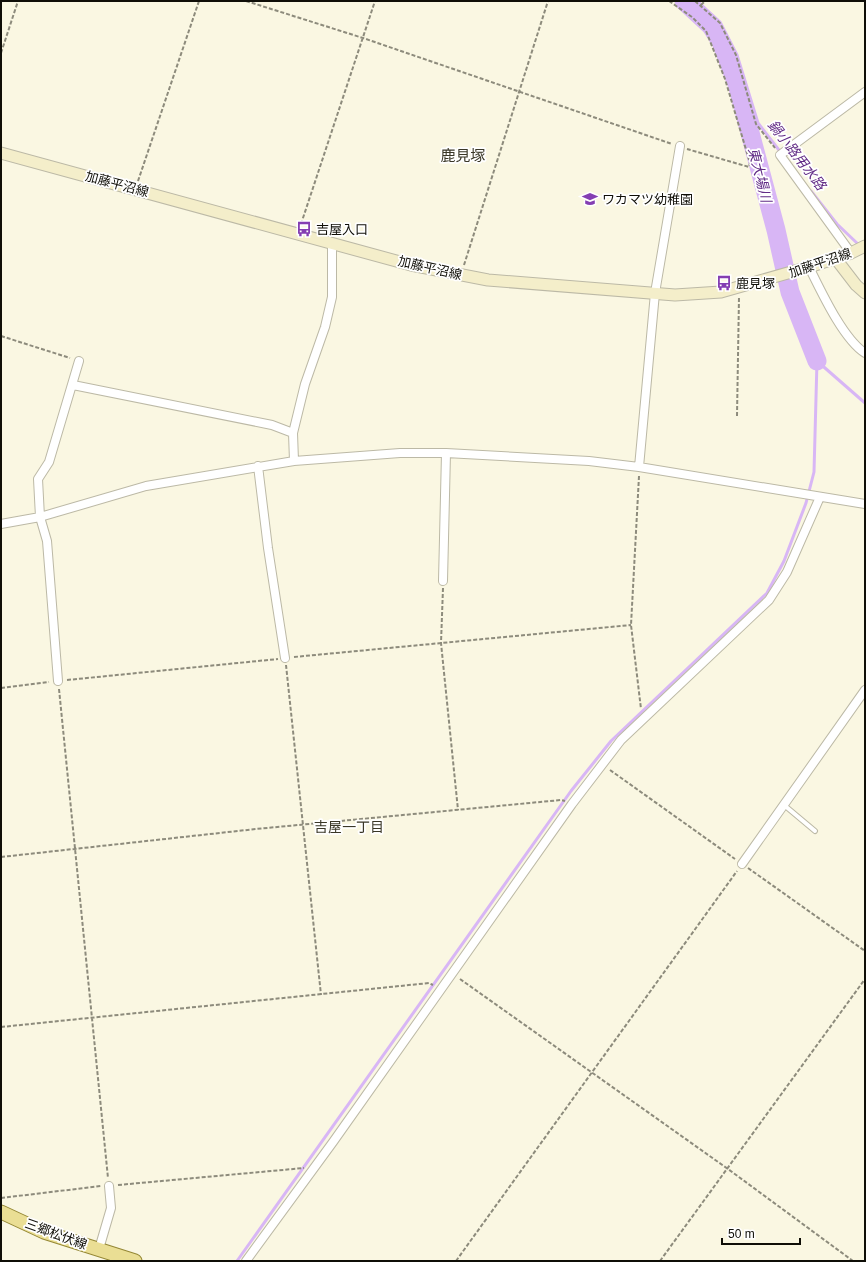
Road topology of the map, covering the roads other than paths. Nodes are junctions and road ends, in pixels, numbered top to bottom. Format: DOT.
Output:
graph roads {
  1 [pos="865,92"];
  2 [pos="680,146"];
  3 [pos="1,153"];
  4 [pos="332,244"];
  5 [pos="865,246"];
  6 [pos="851,253"];
  7 [pos="836,259"];
  8 [pos="809,267"];
  9 [pos="655,293"];
  10 [pos="865,293"];
  11 [pos="865,353"];
  12 [pos="79,361"];
  13 [pos="73,385"];
  14 [pos="294,432"];
  15 [pos="446,453"];
  16 [pos="294,461"];
  17 [pos="258,466"];
  18 [pos="639,467"];
  19 [pos="820,497"];
  20 [pos="865,504"];
  21 [pos="40,517"];
  22 [pos="1,524"];
  23 [pos="443,581"];
  24 [pos="285,658"];
  25 [pos="58,681"];
  26 [pos="865,690"];
  27 [pos="784,805"];
  28 [pos="815,831"];
  29 [pos="742,864"];
  30 [pos="109,1186"];
  31 [pos="1,1212"];
  32 [pos="99,1249"];
  33 [pos="135,1261"];
  34 [pos="246,1261"];
  1 -- 6 [label="street"];
  2 -- 9 [label="street"];
  3 -- 4 [label="main road, 加藤平沼線"];
  4 -- 9 [label="main road, 加藤平沼線"];
  4 -- 14 [label="street"];
  5 -- 6 [label="main road, 加藤平沼線"];
  6 -- 7 [label="main road, 加藤平沼線"];
  7 -- 8 [label="main road, 加藤平沼線"];
  7 -- 10 [label="main road"];
  8 -- 9 [label="main road, 加藤平沼線"];
  8 -- 11 [label="street"];
  9 -- 18 [label="street"];
  12 -- 13 [label="street"];
  13 -- 14 [label="street"];
  13 -- 21 [label="street"];
  14 -- 16 [label="street"];
  15 -- 16 [label="street"];
  15 -- 18 [label="street"];
  15 -- 23 [label="street"];
  16 -- 17 [label="street"];
  17 -- 21 [label="street"];
  17 -- 24 [label="street"];
  18 -- 19 [label="street"];
  19 -- 20 [label="street"];
  19 -- 34 [label="street"];
  21 -- 22 [label="street"];
  21 -- 25 [label="street"];
  26 -- 27 [label="street"];
  27 -- 28 [label="lane"];
  27 -- 29 [label="street"];
  30 -- 32 [label="street"];
  31 -- 32 [label="main road, 三郷松伏線"];
  32 -- 33 [label="main road, 三郷松伏線"];
}
